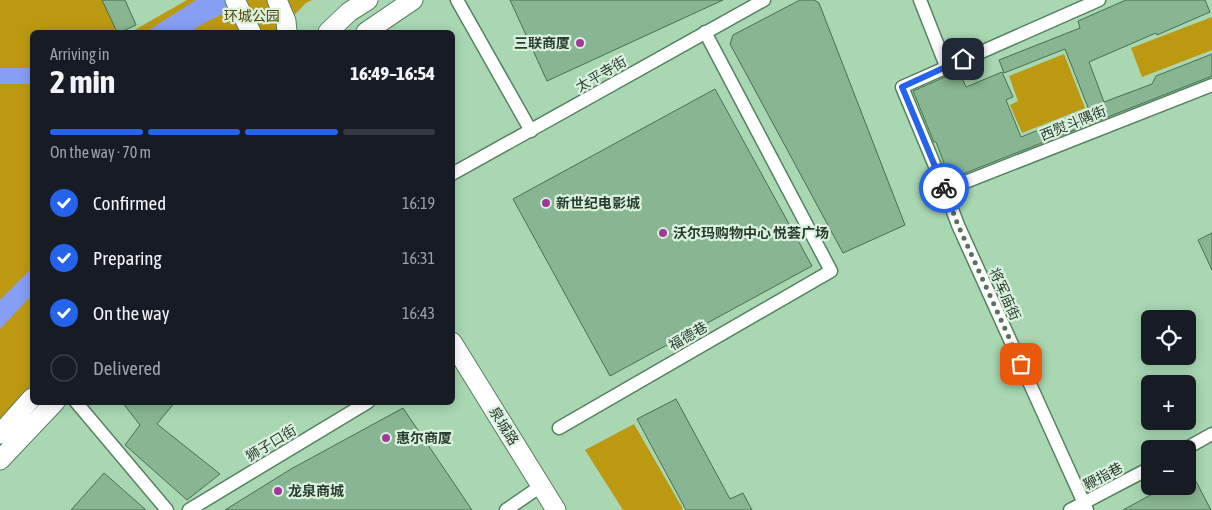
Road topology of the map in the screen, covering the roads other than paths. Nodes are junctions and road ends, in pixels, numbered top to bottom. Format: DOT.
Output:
graph roads {
  1 [pos="235,0"];
  2 [pos="276,0"];
  3 [pos="368,0"];
  4 [pos="413,0"];
  5 [pos="457,0"];
  6 [pos="764,0"];
  7 [pos="920,0"];
  8 [pos="1099,0"];
  9 [pos="250,30"];
  10 [pos="287,30"];
  11 [pos="330,30"];
  12 [pos="369,30"];
  13 [pos="705,32"];
  14 [pos="946,66"];
  15 [pos="1212,85"];
  16 [pos="531,131"];
  17 [pos="455,172"];
  18 [pos="945,190"];
  19 [pos="455,350"];
  20 [pos="30,400"];
  21 [pos="52,405"];
  22 [pos="79,405"];
  23 [pos="363,405"];
  24 [pos="559,428"];
  25 [pos="0,434"];
  26 [pos="1212,434"];
  27 [pos="1196,443"];
  28 [pos="0,460"];
  29 [pos="1141,473"];
  30 [pos="541,486"];
  31 [pos="1085,507"];
  32 [pos="167,510"];
  33 [pos="189,510"];
  34 [pos="506,510"];
  35 [pos="556,510"];
  36 [pos="1070,510"];
  1 -- 9 [label="main road"];
  2 -- 10 [label="main road"];
  3 -- 11 [label="main road"];
  4 -- 12 [label="main road"];
  5 -- 16 [label="street"];
  6 -- 13 [label="street, 太平寺街"];
  7 -- 14 [label="street"];
  8 -- 14 [label="street"];
  13 -- 16 [label="street, 太平寺街"];
  13 -- 24 [label="street, 福德巷"];
  14 -- 18 [label="street, 将军庙街"];
  15 -- 18 [label="street, 西熨斗隅街"];
  16 -- 17 [label="street, 太平寺街"];
  18 -- 31 [label="street, 将军庙街"];
  19 -- 30 [label="main road, 泉城路"];
  20 -- 25 [label="main road"];
  21 -- 28 [label="main road"];
  22 -- 32 [label="street"];
  23 -- 33 [label="street, 狮子口街"];
  26 -- 27 [label="street"];
  29 -- 31 [label="street, 鞭指巷"];
  30 -- 34 [label="street"];
  30 -- 35 [label="main road, 泉城路"];
  31 -- 36 [label="street, 鞭指巷"];
}
